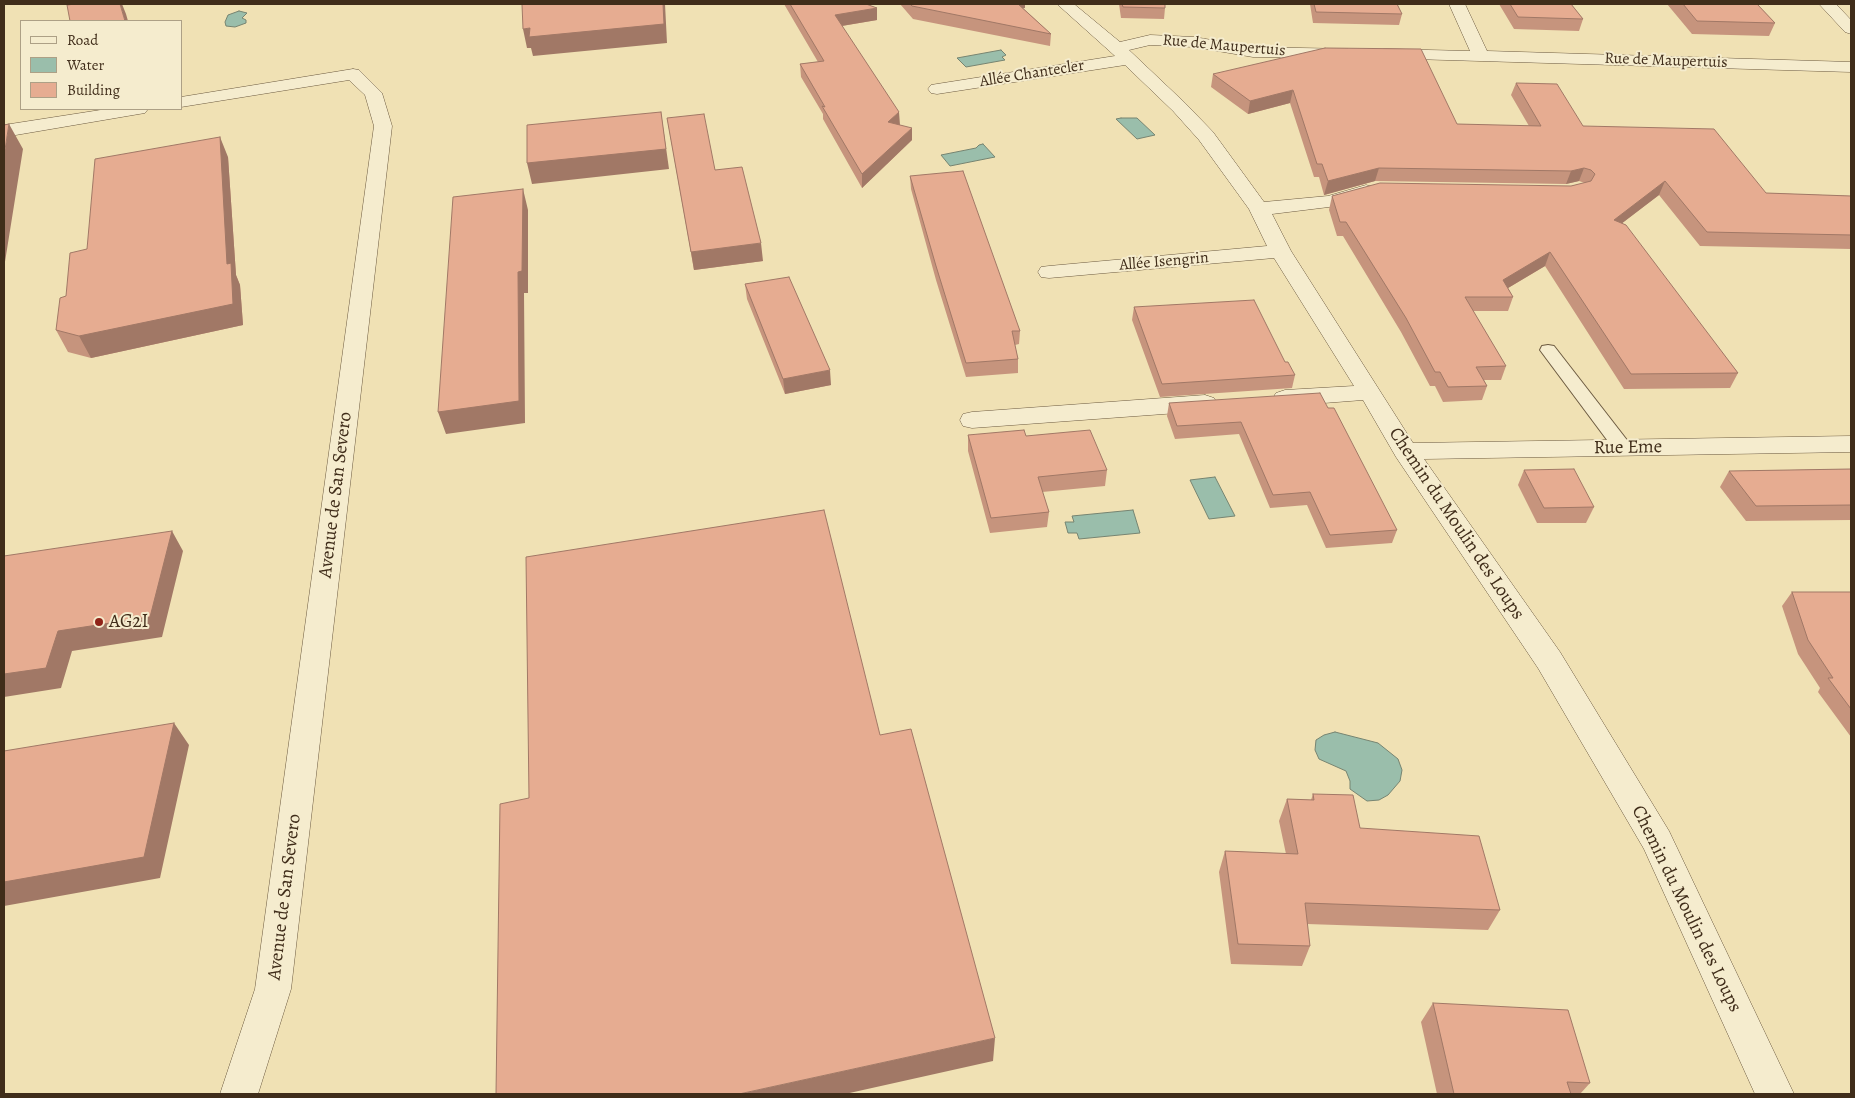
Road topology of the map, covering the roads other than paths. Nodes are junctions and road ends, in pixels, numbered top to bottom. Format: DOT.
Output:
graph roads {
  1 [pos="1065,4"];
  2 [pos="1457,4"];
  3 [pos="1827,4"];
  4 [pos="1851,29"];
  5 [pos="1122,53"];
  6 [pos="1481,56"];
  7 [pos="1851,66"];
  8 [pos="937,90"];
  9 [pos="182,102"];
  10 [pos="133,110"];
  11 [pos="4,131"];
  12 [pos="1384,189"];
  13 [pos="1259,209"];
  14 [pos="1280,251"];
  15 [pos="1049,272"];
  16 [pos="1548,350"];
  17 [pos="1370,392"];
  18 [pos="1261,400"];
  19 [pos="1231,402"];
  20 [pos="972,420"];
  21 [pos="1851,444"];
  22 [pos="1623,448"];
  23 [pos="1405,451"];
  24 [pos="238,1094"];
  25 [pos="1775,1094"];
  1 -- 5 [label="street, Chemin du Moulin des Loups"];
  2 -- 6 [label="street"];
  3 -- 4 [label="street"];
  5 -- 6 [label="street, Rue de Maupertuis"];
  5 -- 8 [label="street, Allée Chantecler"];
  5 -- 13 [label="street, Chemin du Moulin des Loups"];
  6 -- 7 [label="street, Rue de Maupertuis"];
  9 -- 24 [label="street, Avenue de San Severo"];
  10 -- 11 [label="street"];
  12 -- 13 [label="street"];
  13 -- 14 [label="street, Chemin du Moulin des Loups"];
  14 -- 15 [label="street, Allée Isengrin"];
  14 -- 17 [label="street, Chemin du Moulin des Loups"];
  16 -- 22 [label="lane"];
  17 -- 18 [label="street"];
  17 -- 23 [label="street, Chemin du Moulin des Loups"];
  19 -- 20 [label="street"];
  21 -- 22 [label="street, Rue Eme"];
  22 -- 23 [label="street, Rue Eme"];
  23 -- 25 [label="street, Chemin du Moulin des Loups"];
}
